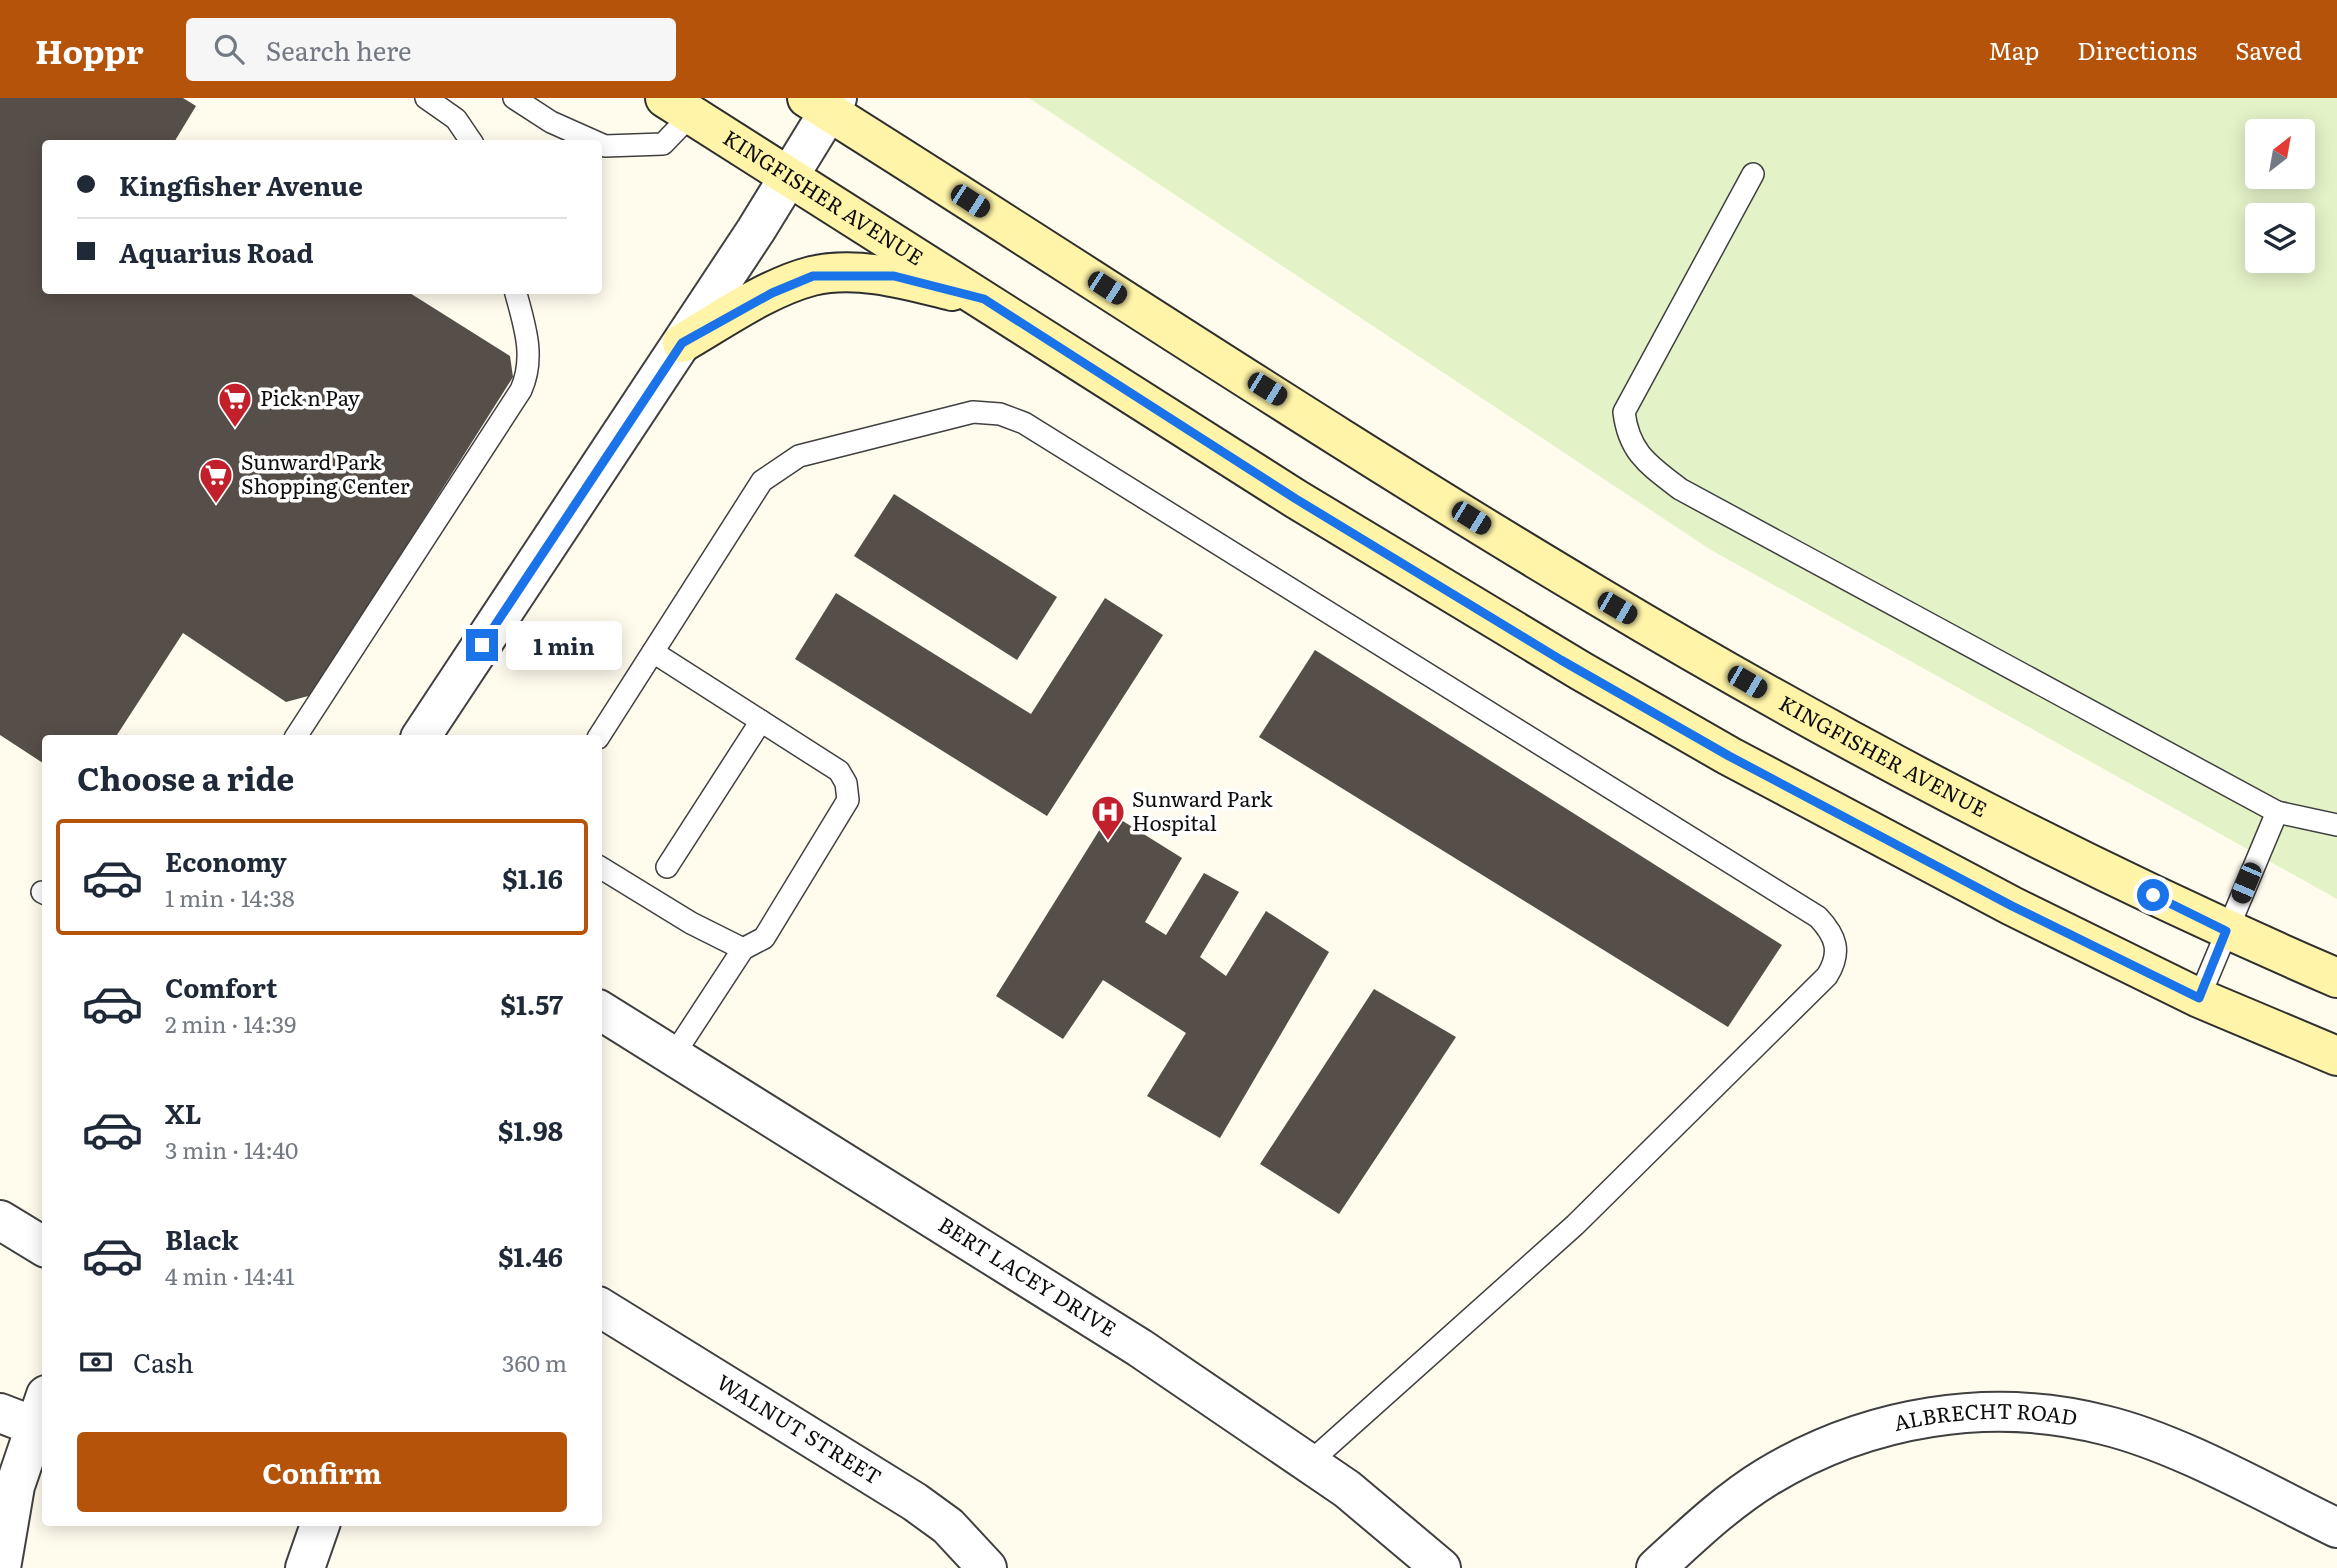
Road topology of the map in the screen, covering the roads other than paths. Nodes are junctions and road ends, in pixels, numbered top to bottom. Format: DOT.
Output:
graph roads {
  1 [pos="426,98"];
  2 [pos="514,98"];
  3 [pos="824,102"];
  4 [pos="678,106"];
  5 [pos="470,140"];
  6 [pos="592,140"];
  7 [pos="602,145"];
  8 [pos="789,174"];
  9 [pos="1753,174"];
  10 [pos="516,294"];
  11 [pos="984,299"];
  12 [pos="682,343"];
  13 [pos="653,652"];
  14 [pos="761,721"];
  15 [pos="297,735"];
  16 [pos="422,735"];
  17 [pos="600,735"];
  18 [pos="2277,812"];
  19 [pos="2337,825"];
  20 [pos="667,867"];
  21 [pos="602,868"];
  22 [pos="2226,931"];
  23 [pos="743,949"];
  24 [pos="2337,978"];
  25 [pos="2199,998"];
  26 [pos="602,1012"];
  27 [pos="673,1056"];
  28 [pos="2337,1056"];
  29 [pos="0,1220"];
  30 [pos="42,1246"];
  31 [pos="602,1308"];
  32 [pos="26,1411"];
  33 [pos="1309,1463"];
  34 [pos="2337,1528"];
  35 [pos="1,1568"];
  36 [pos="987,1568"];
  37 [pos="1441,1568"];
  38 [pos="1656,1568"];
  1 -- 5 [label="lane"];
  2 -- 6 [label="lane"];
  3 -- 8 [label="street"];
  3 -- 22 [label="street, KINGFISHER AVENUE"];
  4 -- 7 [label="lane"];
  4 -- 8 [label="street, KINGFISHER AVENUE"];
  8 -- 11 [label="street, KINGFISHER AVENUE"];
  8 -- 12 [label="street"];
  9 -- 18 [label="lane"];
  10 -- 15 [label="lane"];
  11 -- 12 [label="street"];
  11 -- 25 [label="street, KINGFISHER AVENUE"];
  12 -- 16 [label="street"];
  13 -- 14 [label="lane"];
  13 -- 17 [label="lane"];
  13 -- 33 [label="lane"];
  14 -- 20 [label="lane"];
  14 -- 23 [label="lane"];
  18 -- 19 [label="lane"];
  18 -- 22 [label="lane"];
  21 -- 23 [label="lane"];
  22 -- 24 [label="street, KINGFISHER AVENUE"];
  22 -- 25 [label="lane"];
  23 -- 27 [label="lane"];
  25 -- 28 [label="street, KINGFISHER AVENUE"];
  26 -- 27 [label="street, BERT LACEY DRIVE"];
  27 -- 33 [label="street, BERT LACEY DRIVE"];
  29 -- 30 [label="street"];
  31 -- 36 [label="street, WALNUT STREET"];
  32 -- 35 [label="street"];
  33 -- 37 [label="street, BERT LACEY DRIVE"];
  34 -- 38 [label="street, ALBRECHT ROAD"];
}
